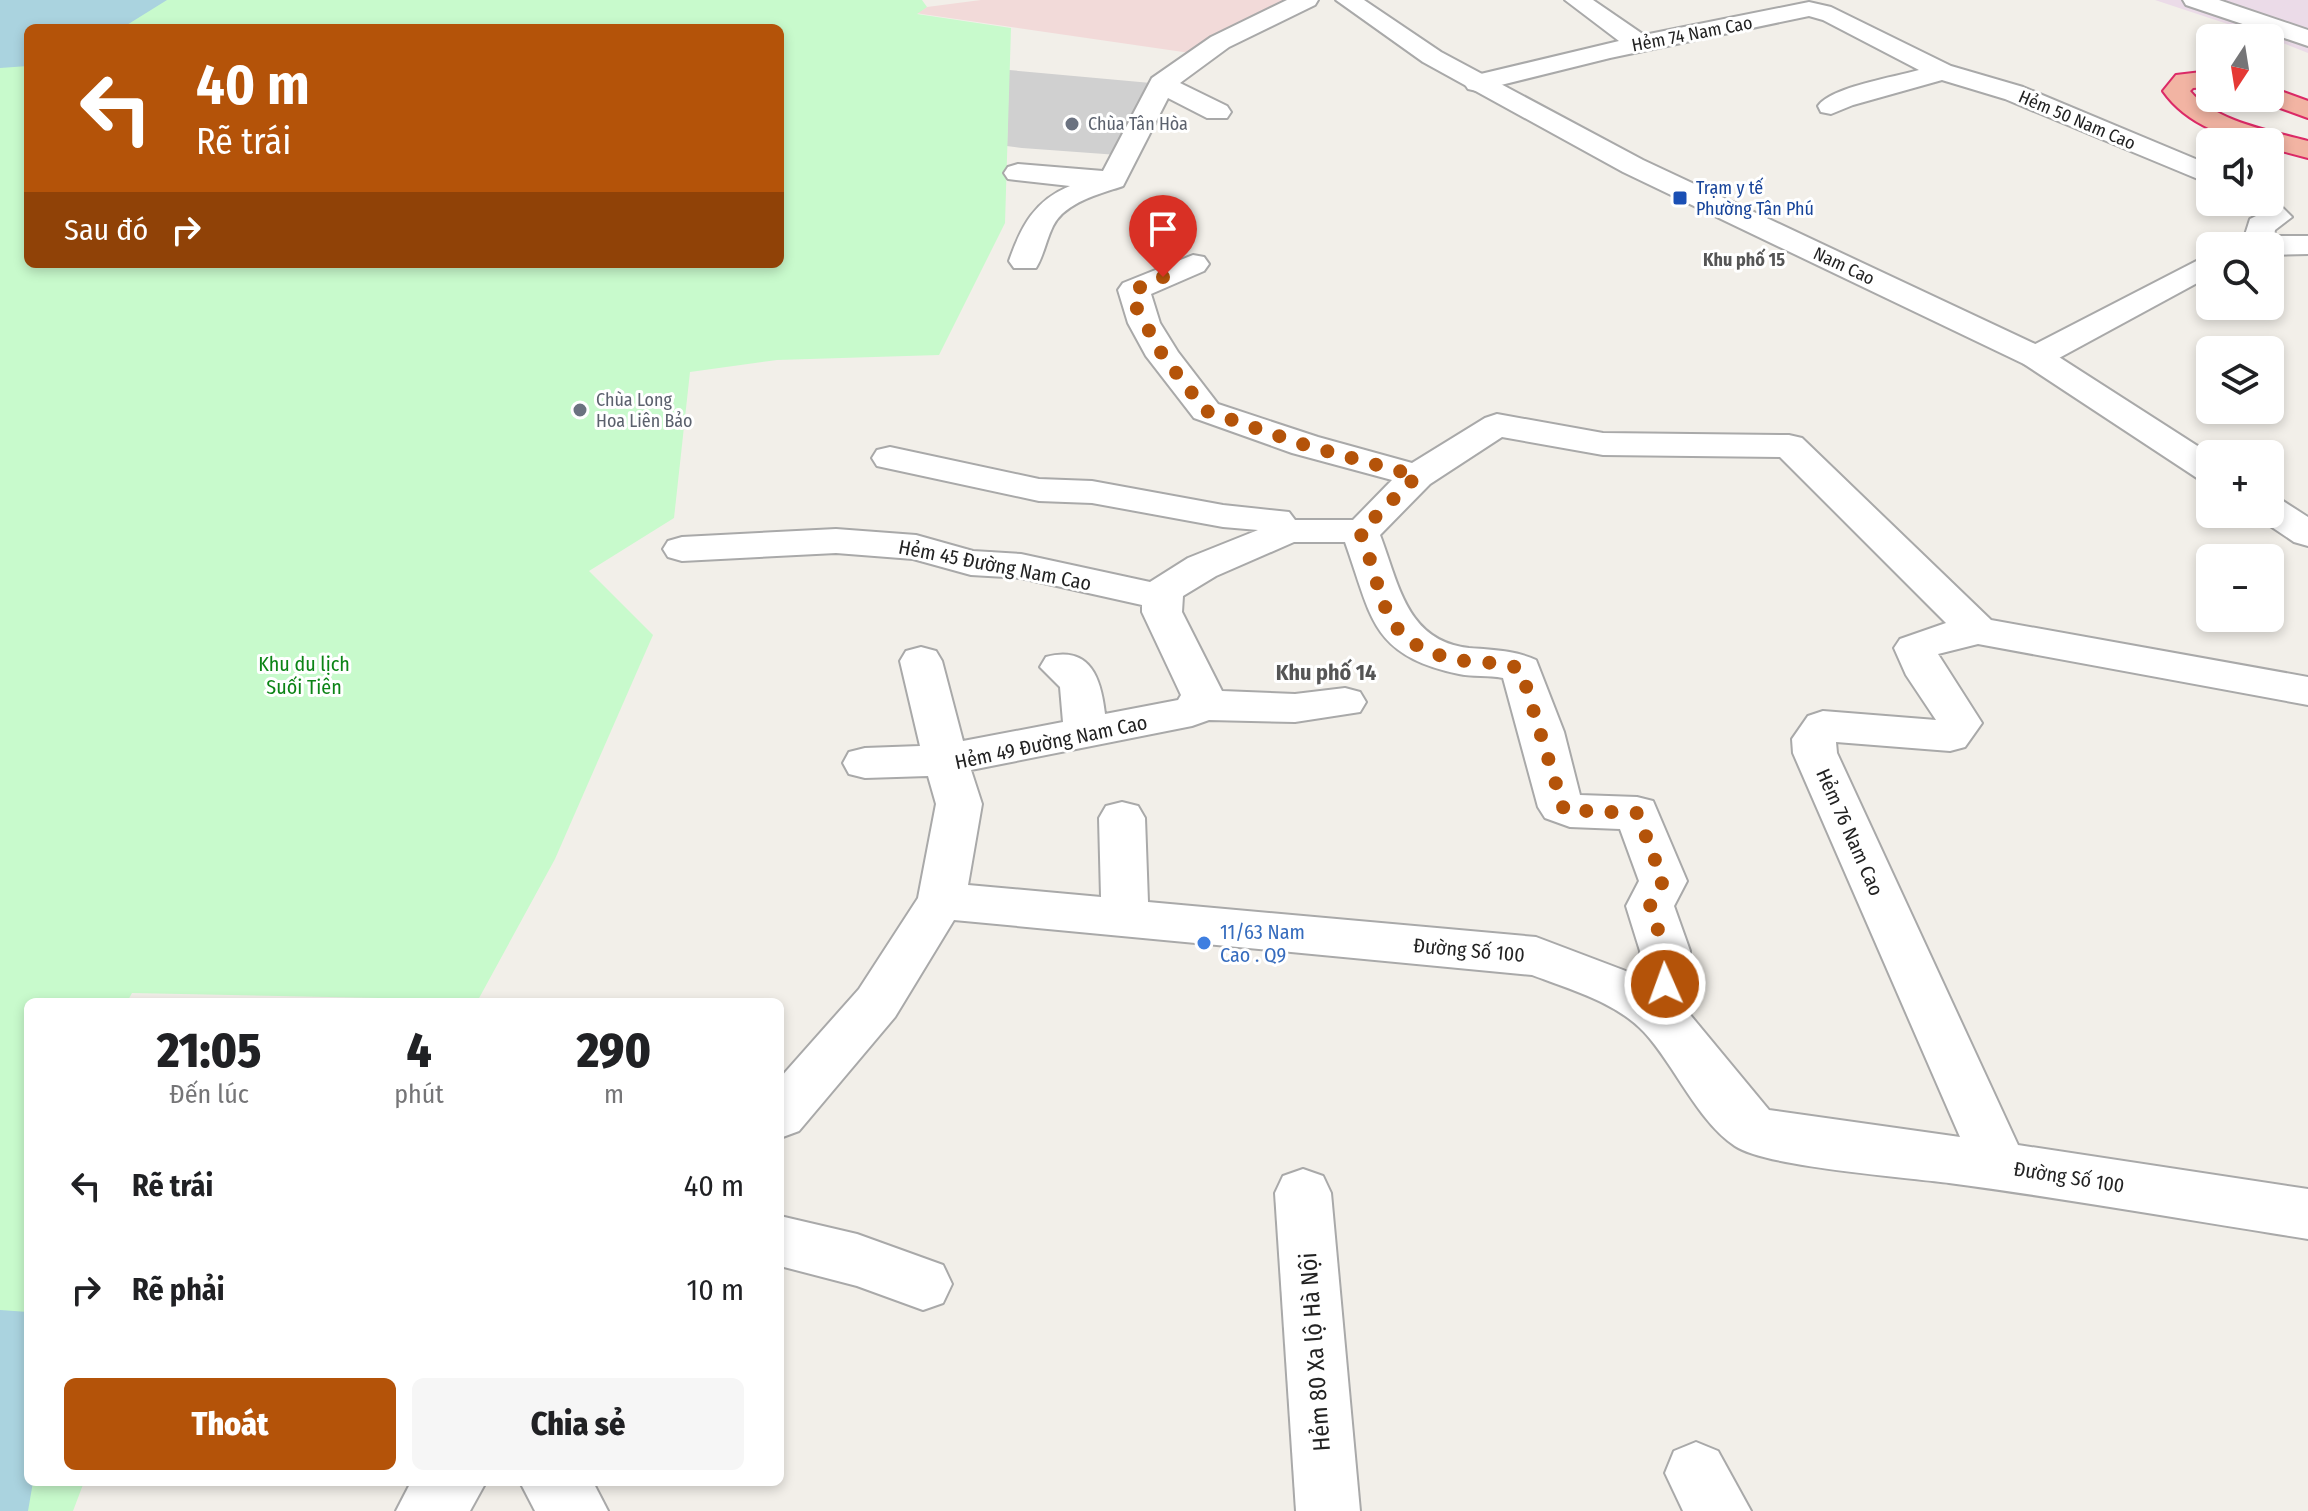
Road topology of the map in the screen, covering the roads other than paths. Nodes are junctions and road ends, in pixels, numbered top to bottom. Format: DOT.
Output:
graph roads {
  1 [pos="1306,0"];
  2 [pos="1348,0"];
  3 [pos="1577,0"];
  4 [pos="2195,0"];
  5 [pos="1804,5"];
  6 [pos="1707,8"];
  7 [pos="1734,25"];
  8 [pos="2308,38"];
  9 [pos="1640,44"];
  10 [pos="1942,72"];
  11 [pos="2196,80"];
  12 [pos="1477,83"];
  13 [pos="1161,84"];
  14 [pos="1831,106"];
  15 [pos="2196,108"];
  16 [pos="1217,112"];
  17 [pos="2203,112"];
  18 [pos="2207,112"];
  19 [pos="2228,127"];
  20 [pos="2308,141"];
  21 [pos="2308,150"];
  22 [pos="2284,155"];
  23 [pos="2308,165"];
  24 [pos="2196,169"];
  25 [pos="1018,173"];
  26 [pos="1113,180"];
  27 [pos="2276,216"];
  28 [pos="2259,232"];
  29 [pos="2284,245"];
  30 [pos="2308,245"];
  31 [pos="1025,261"];
  32 [pos="1193,264"];
  33 [pos="2196,271"];
  34 [pos="2036,357"];
  35 [pos="890,458"];
  36 [pos="2196,461"];
  37 [pos="1417,476"];
  38 [pos="2284,518"];
  39 [pos="1283,526"];
  40 [pos="1360,532"];
  41 [pos="2308,534"];
  42 [pos="682,549"];
  43 [pos="1163,597"];
  44 [pos="1978,631"];
  45 [pos="921,661"];
  46 [pos="1061,667"];
  47 [pos="2308,691"];
  48 [pos="1345,702"];
  49 [pos="1197,705"];
  50 [pos="1086,733"];
  51 [pos="946,760"];
  52 [pos="865,763"];
  53 [pos="1122,818"];
  54 [pos="941,901"];
  55 [pos="1125,918"];
  56 [pos="1661,1016"];
  57 [pos="784,1110"];
  58 [pos="2000,1166"];
  59 [pos="1303,1193"];
  60 [pos="2308,1214"];
  61 [pos="784,1242"];
  62 [pos="923,1284"];
  63 [pos="450,1486"];
  64 [pos="555,1486"];
  65 [pos="428,1511"];
  66 [pos="576,1511"];
  67 [pos="1328,1511"];
  1 -- 13 [label="street"];
  2 -- 12 [label="street, Nam Cao"];
  3 -- 9 [label="street"];
  4 -- 8 [label="street"];
  5 -- 7 [label="street, Hẻm 74 Nam Cao"];
  5 -- 10 [label="street, Hẻm 74 Nam Cao"];
  6 -- 7 [label="street"];
  7 -- 9 [label="street, Hẻm 74 Nam Cao"];
  9 -- 12 [label="street, Hẻm 74 Nam Cao"];
  10 -- 14 [label="street"];
  10 -- 24 [label="street, Hẻm 50 Nam Cao"];
  11 -- 15 [label="highway"];
  12 -- 34 [label="street, Nam Cao"];
  13 -- 16 [label="street"];
  13 -- 26 [label="street"];
  17 -- 19 [label="highway"];
  18 -- 20 [label="highway"];
  19 -- 21 [label="highway"];
  22 -- 23 [label="highway"];
  25 -- 26 [label="street"];
  26 -- 31 [label="street"];
  27 -- 28 [label="street"];
  29 -- 30 [label="street"];
  32 -- 37 [label="street"];
  33 -- 34 [label="street"];
  34 -- 36 [label="street, Nam Cao"];
  35 -- 39 [label="street"];
  37 -- 40 [label="street"];
  37 -- 44 [label="street"];
  38 -- 41 [label="street"];
  39 -- 40 [label="street"];
  39 -- 43 [label="street"];
  40 -- 56 [label="street"];
  42 -- 43 [label="street, Hẻm 45 Đường Nam Cao"];
  43 -- 49 [label="street"];
  44 -- 47 [label="street"];
  44 -- 58 [label="street, Hẻm 76 Nam Cao"];
  45 -- 51 [label="street"];
  46 -- 50 [label="street"];
  48 -- 49 [label="street"];
  49 -- 50 [label="street, Hẻm 49 Đường Nam Cao"];
  50 -- 51 [label="street, Hẻm 49 Đường Nam Cao"];
  51 -- 52 [label="street"];
  51 -- 54 [label="street, Hẻm 49 Đường Nam Cao"];
  53 -- 55 [label="street"];
  54 -- 55 [label="street, Đường Số 100"];
  54 -- 57 [label="street, Hẻm 49 Đường Nam Cao"];
  55 -- 56 [label="street, Đường Số 100"];
  56 -- 58 [label="street, Đường Số 100"];
  58 -- 60 [label="street, Đường Số 100"];
  59 -- 67 [label="street, Hẻm 80 Xa lộ Hà Nội"];
  61 -- 62 [label="street"];
  63 -- 65 [label="street"];
  64 -- 66 [label="street"];
}
